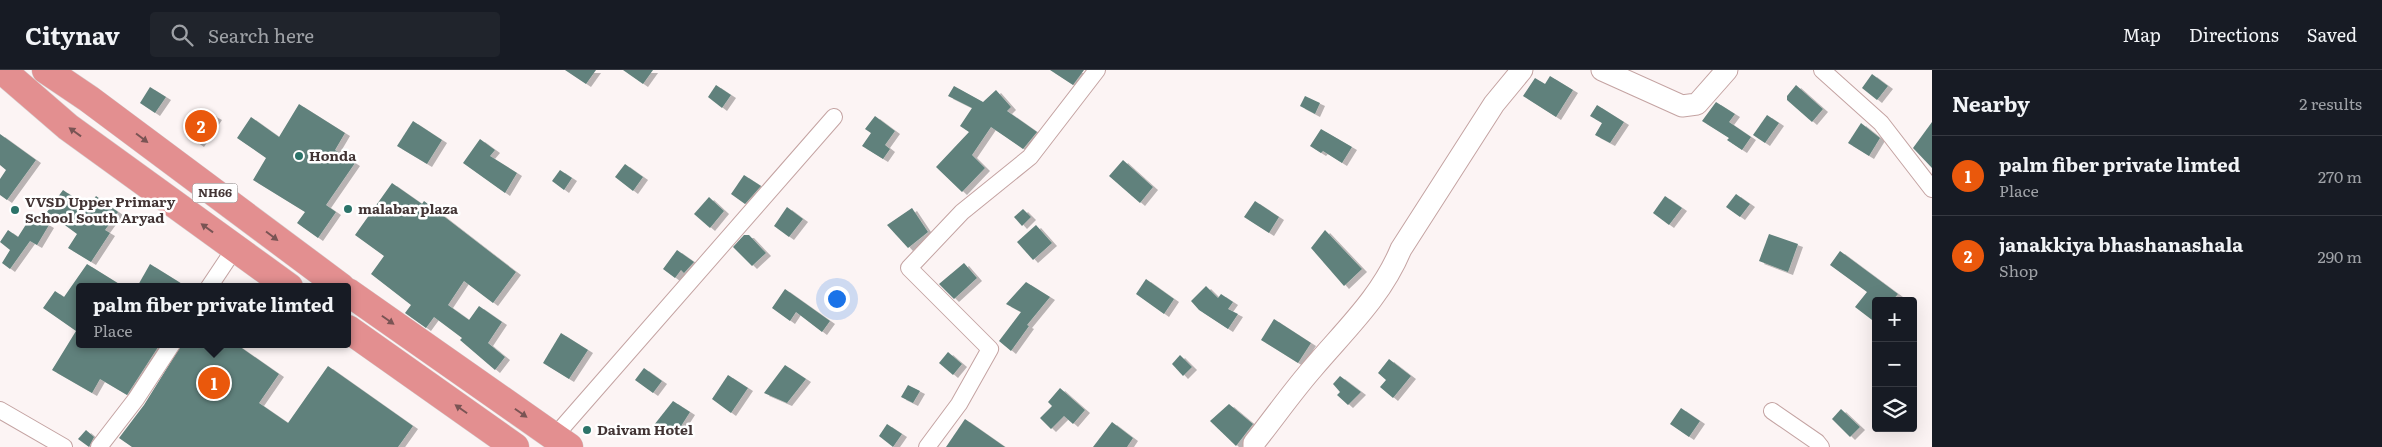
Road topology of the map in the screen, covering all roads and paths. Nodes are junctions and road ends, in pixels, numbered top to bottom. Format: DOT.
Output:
graph roads {
  1 [pos="2,70"];
  2 [pos="46,70"];
  3 [pos="1097,70"];
  4 [pos="1522,70"];
  5 [pos="1602,70"];
  6 [pos="1727,70"];
  7 [pos="1822,70"];
  8 [pos="834,117"];
  9 [pos="1932,190"];
  10 [pos="235,248"];
  11 [pos="212,283"];
  12 [pos="283,283"];
  13 [pos="336,283"];
  14 [pos="351,294"];
  15 [pos="351,331"];
  16 [pos="169,348"];
  17 [pos="0,410"];
  18 [pos="1772,411"];
  19 [pos="562,442"];
  20 [pos="64,447"];
  21 [pos="99,447"];
  22 [pos="515,447"];
  23 [pos="928,447"];
  24 [pos="1254,447"];
  25 [pos="1821,447"];
  10 -- 1 [label="highway, NH66, one-way"];
  2 -- 13 [label="highway, NH66, one-way"];
  3 -- 23 [label="street"];
  4 -- 24 [label="street"];
  5 -- 6 [label="street"];
  7 -- 9 [label="street"];
  8 -- 19 [label="street"];
  10 -- 11 [label="street"];
  10 -- 12 [label="highway, NH66"];
  14 -- 19 [label="highway, one-way"];
  22 -- 15 [label="highway, one-way"];
  16 -- 21 [label="street"];
  17 -- 20 [label="street"];
  18 -- 25 [label="street"];
}
